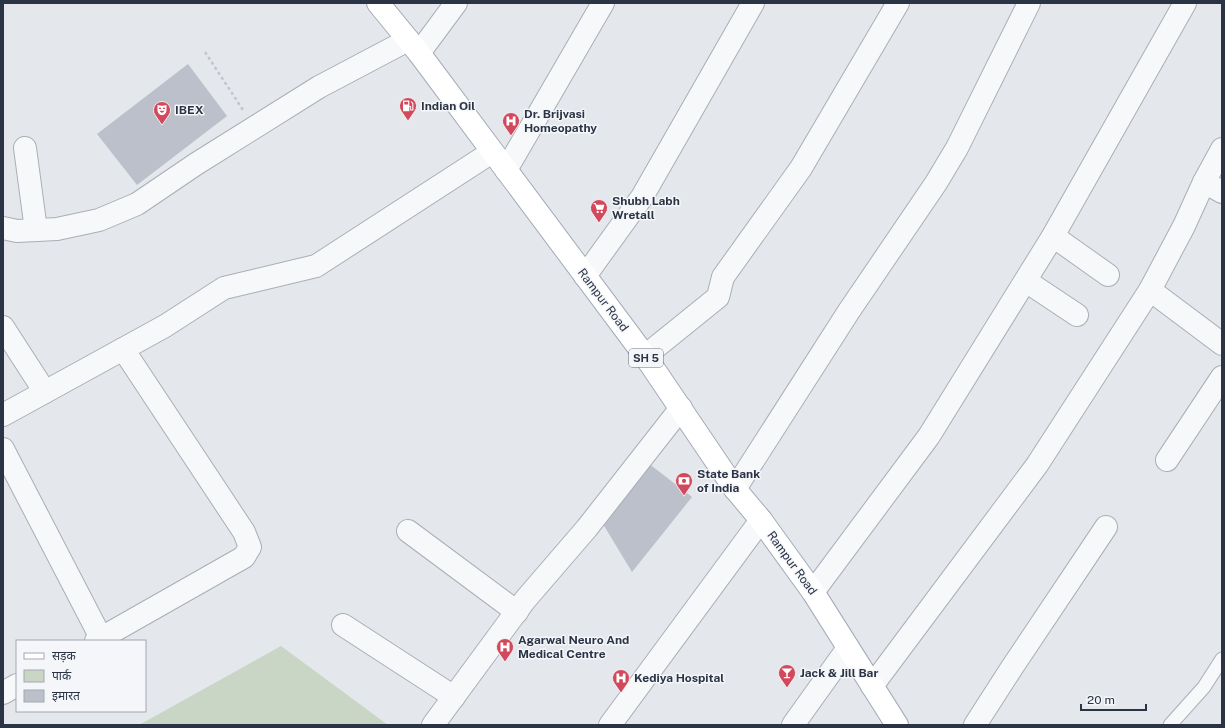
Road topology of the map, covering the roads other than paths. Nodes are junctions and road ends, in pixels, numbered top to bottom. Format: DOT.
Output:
graph roads {
  1 [pos="378,3"];
  2 [pos="456,3"];
  3 [pos="602,3"];
  4 [pos="753,3"];
  5 [pos="898,3"];
  6 [pos="1029,3"];
  7 [pos="1185,3"];
  8 [pos="414,47"];
  9 [pos="25,148"];
  10 [pos="1222,149"];
  11 [pos="492,152"];
  12 [pos="506,170"];
  13 [pos="1213,187"];
  14 [pos="3,228"];
  15 [pos="36,230"];
  16 [pos="1053,236"];
  17 [pos="1108,275"];
  18 [pos="585,276"];
  19 [pos="1026,281"];
  20 [pos="1150,290"];
  21 [pos="1077,315"];
  22 [pos="3,327"];
  23 [pos="1222,344"];
  24 [pos="122,349"];
  25 [pos="644,356"];
  26 [pos="1222,378"];
  27 [pos="45,392"];
  28 [pos="681,408"];
  29 [pos="3,415"];
  30 [pos="3,449"];
  31 [pos="1167,460"];
  32 [pos="735,489"];
  33 [pos="760,520"];
  34 [pos="1106,527"];
  35 [pos="408,531"];
  36 [pos="813,592"];
  37 [pos="517,612"];
  38 [pos="343,625"];
  39 [pos="98,640"];
  40 [pos="848,648"];
  41 [pos="1222,659"];
  42 [pos="16,686"];
  43 [pos="872,686"];
  44 [pos="3,693"];
  45 [pos="454,696"];
  46 [pos="433,725"];
  47 [pos="610,725"];
  48 [pos="793,725"];
  49 [pos="897,725"];
  50 [pos="975,725"];
  51 [pos="1170,725"];
  1 -- 8 [label="main road, Rampur Road / SH 5"];
  2 -- 8 [label="street"];
  3 -- 12 [label="street"];
  4 -- 18 [label="street"];
  5 -- 25 [label="street"];
  6 -- 32 [label="street"];
  7 -- 16 [label="street"];
  8 -- 11 [label="main road, Rampur Road / SH 5"];
  8 -- 15 [label="street"];
  9 -- 15 [label="street"];
  10 -- 13 [label="street"];
  11 -- 12 [label="main road, Rampur Road / SH 5"];
  11 -- 24 [label="street"];
  12 -- 18 [label="main road, Rampur Road / SH 5"];
  13 -- 20 [label="street"];
  14 -- 15 [label="street"];
  16 -- 17 [label="street"];
  16 -- 19 [label="street"];
  18 -- 25 [label="main road, Rampur Road / SH 5"];
  19 -- 21 [label="street"];
  19 -- 36 [label="street"];
  20 -- 23 [label="street"];
  20 -- 43 [label="street"];
  22 -- 27 [label="street"];
  24 -- 27 [label="street"];
  24 -- 39 [label="street"];
  25 -- 28 [label="main road, Rampur Road / SH 5"];
  26 -- 31 [label="street"];
  27 -- 29 [label="street"];
  28 -- 32 [label="main road, Rampur Road / SH 5"];
  28 -- 37 [label="street"];
  30 -- 39 [label="street"];
  32 -- 33 [label="main road, Rampur Road / SH 5"];
  33 -- 36 [label="main road, Rampur Road / SH 5"];
  33 -- 47 [label="street"];
  34 -- 50 [label="street"];
  35 -- 37 [label="street"];
  36 -- 40 [label="main road, Rampur Road / SH 5"];
  37 -- 45 [label="street"];
  38 -- 45 [label="street"];
  40 -- 43 [label="main road, Rampur Road / SH 5"];
  40 -- 48 [label="street"];
  41 -- 51 [label="lane"];
  42 -- 44 [label="street"];
  43 -- 49 [label="main road, Rampur Road / SH 5"];
  45 -- 46 [label="street"];
}
